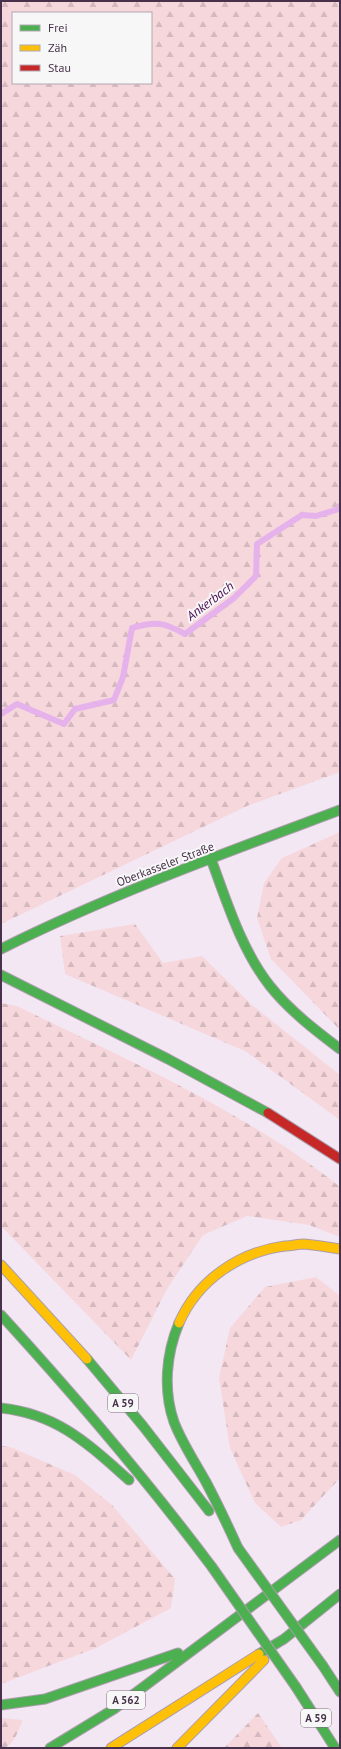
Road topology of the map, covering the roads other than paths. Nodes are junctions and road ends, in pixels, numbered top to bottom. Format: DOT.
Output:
graph roads {
  1 [pos="340,810"];
  2 [pos="211,859"];
  3 [pos="1,949"];
  4 [pos="1,975"];
  5 [pos="340,1049"];
  6 [pos="340,1159"];
  7 [pos="340,1248"];
  8 [pos="1,1265"];
  9 [pos="1,1315"];
  10 [pos="1,1408"];
  11 [pos="178,1523"];
  12 [pos="340,1540"];
  13 [pos="238,1548"];
  14 [pos="340,1594"];
  15 [pos="284,1639"];
  16 [pos="198,1647"];
  17 [pos="340,1692"];
  18 [pos="1,1705"];
  19 [pos="50,1748"];
  20 [pos="111,1748"];
  21 [pos="177,1748"];
  22 [pos="335,1748"];
  1 -- 2 [label="main road, Oberkasseler Straße"];
  2 -- 3 [label="main road, Oberkasseler Straße"];
  2 -- 5 [label="main road"];
  4 -- 6 [label="main road"];
  7 -- 13 [label="main road"];
  8 -- 13 [label="main road, A 59"];
  9 -- 11 [label="main road, A 59"];
  10 -- 11 [label="main road"];
  11 -- 22 [label="main road, A 59, bridge"];
  12 -- 16 [label="main road, A 562"];
  13 -- 17 [label="main road, A 59, bridge"];
  14 -- 15 [label="main road"];
  15 -- 20 [label="main road"];
  15 -- 21 [label="main road"];
  16 -- 18 [label="main road"];
  16 -- 19 [label="main road, A 562"];
}
